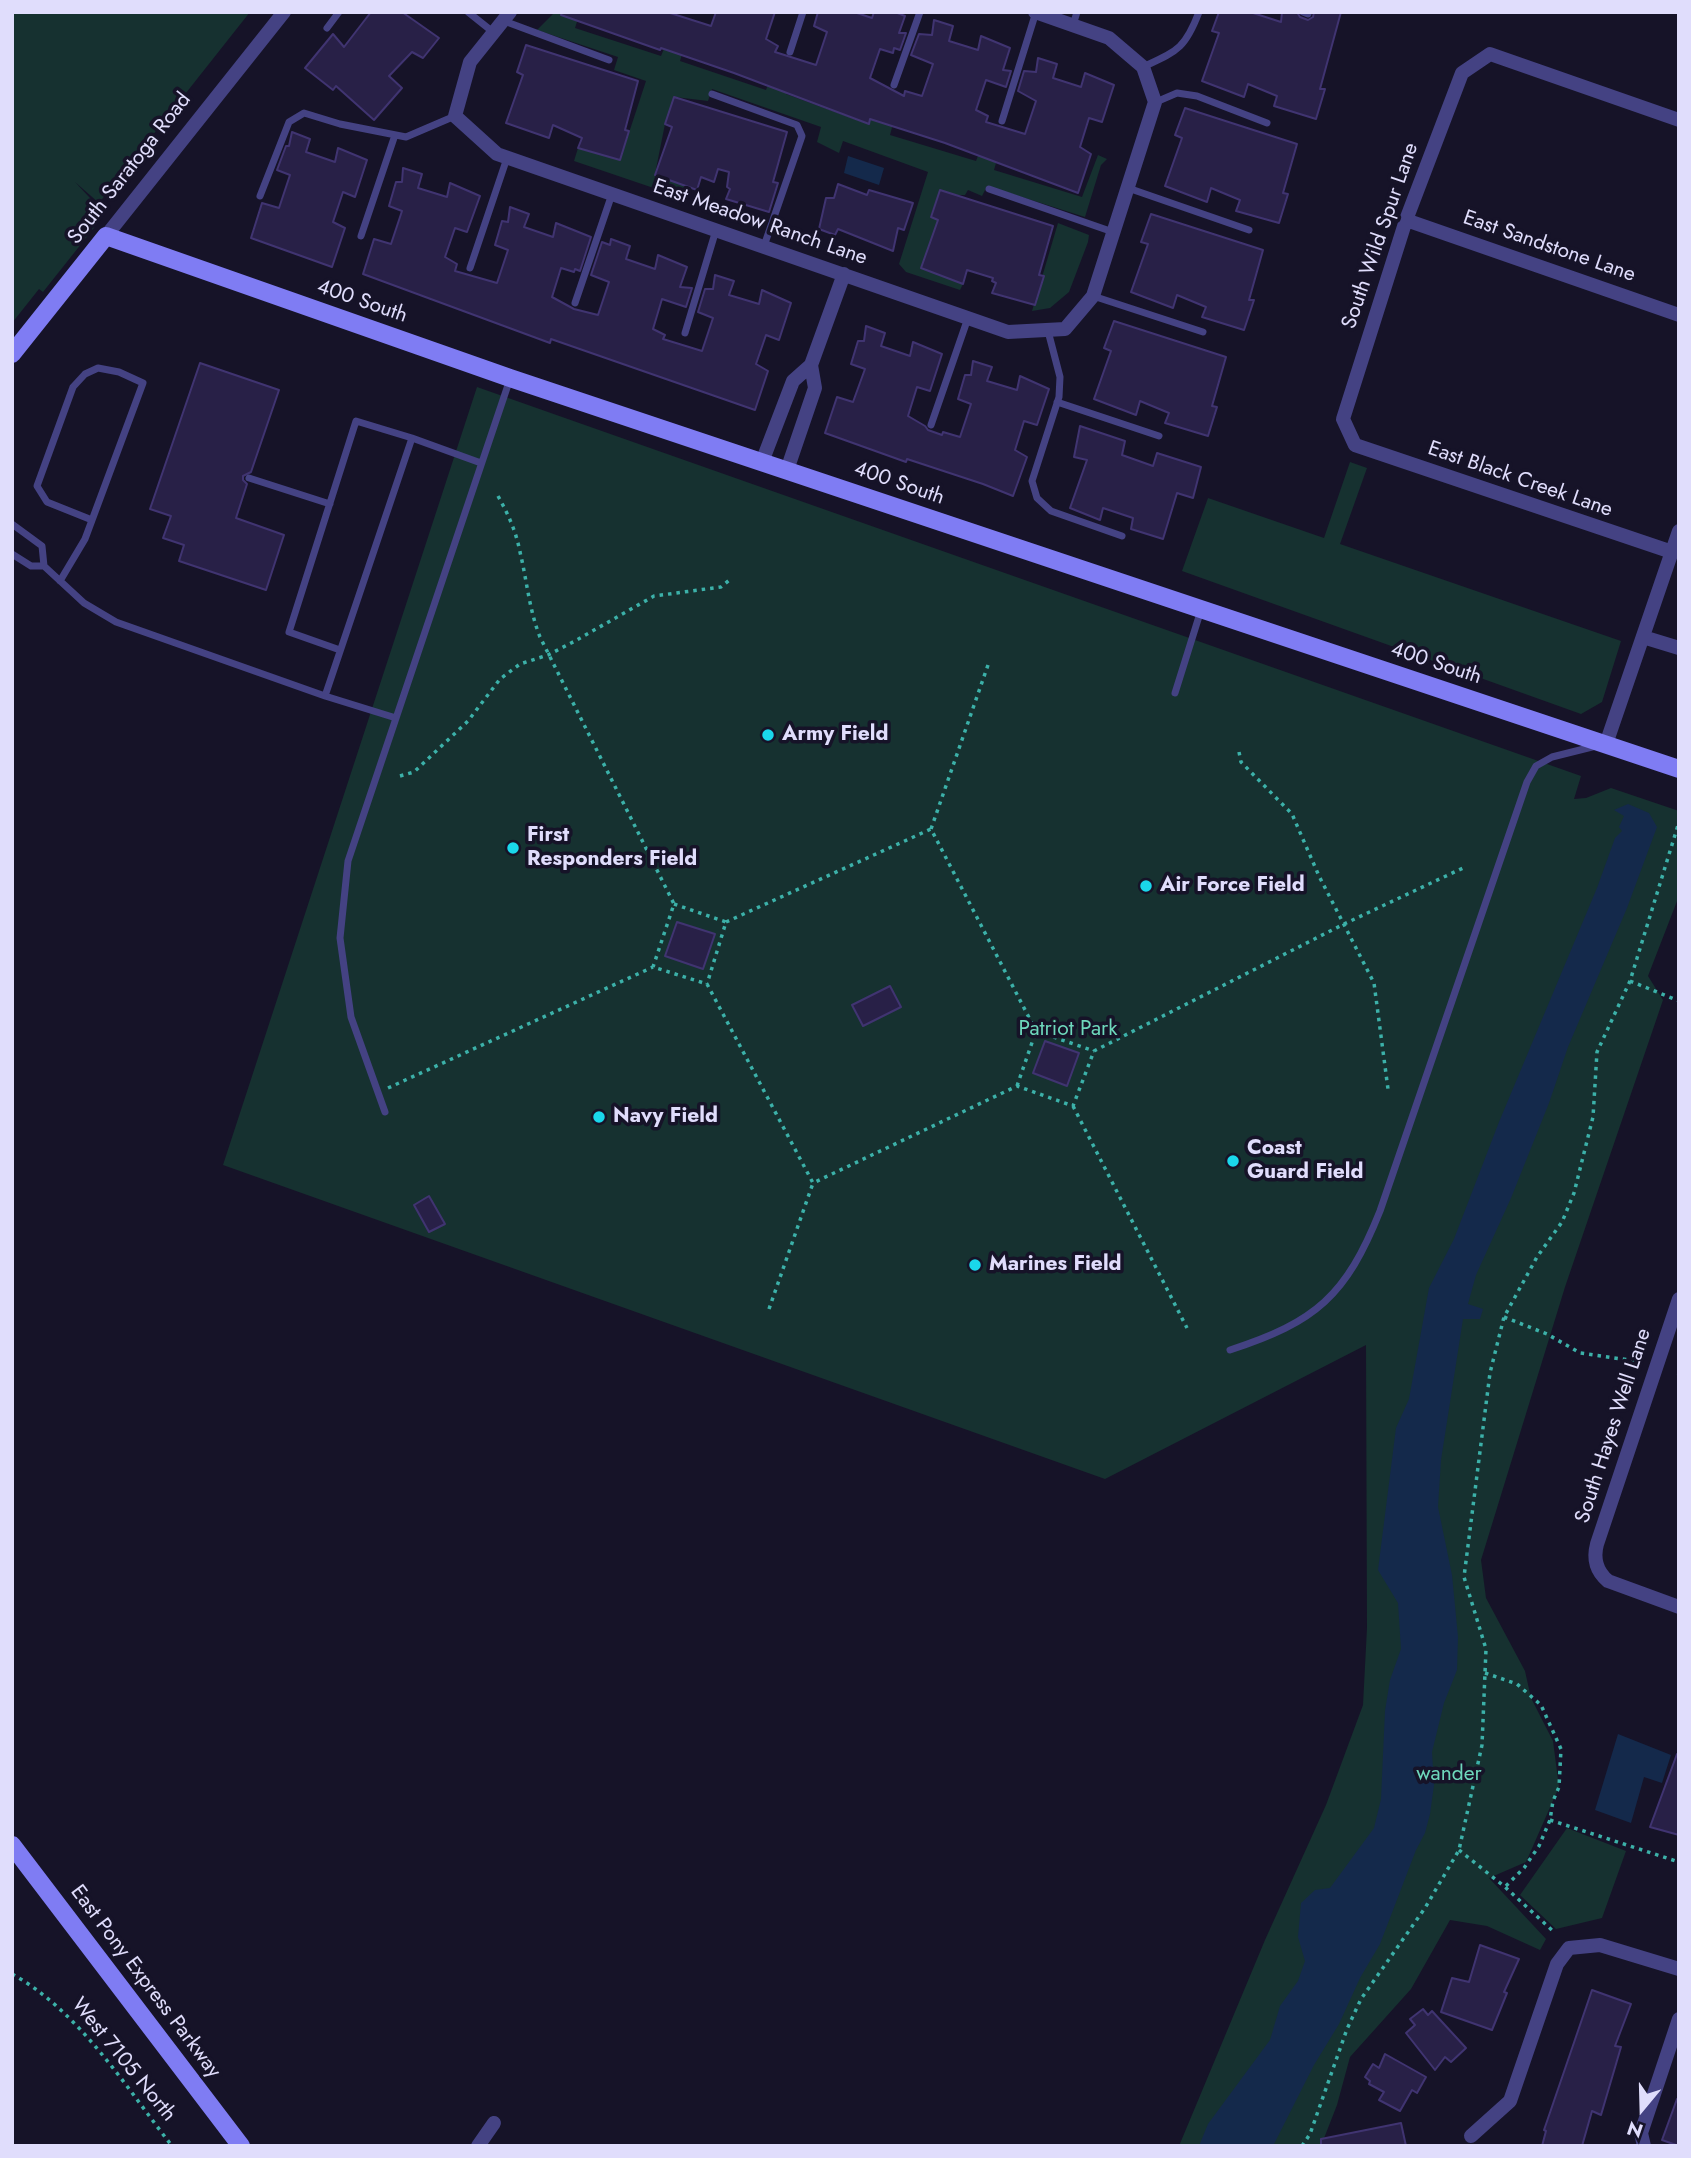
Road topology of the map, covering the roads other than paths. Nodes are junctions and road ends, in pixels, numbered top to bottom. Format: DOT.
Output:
graph roads {
  1 [pos="284,12"];
  2 [pos="339,12"];
  3 [pos="468,12"];
  4 [pos="803,12"];
  5 [pos="920,12"];
  6 [pos="1035,12"];
  7 [pos="1199,12"];
  8 [pos="507,16"];
  9 [pos="1075,19"];
  10 [pos="327,28"];
  11 [pos="494,33"];
  12 [pos="790,51"];
  13 [pos="609,60"];
  14 [pos="1143,67"];
  15 [pos="894,85"];
  16 [pos="712,94"];
  17 [pos="1155,102"];
  18 [pos="455,116"];
  19 [pos="1679,120"];
  20 [pos="1002,121"];
  21 [pos="1267,123"];
  22 [pos="395,135"];
  23 [pos="507,157"];
  24 [pos="1128,188"];
  25 [pos="989,189"];
  26 [pos="613,194"];
  27 [pos="260,196"];
  28 [pos="1406,220"];
  29 [pos="716,230"];
  30 [pos="1249,230"];
  31 [pos="1114,232"];
  32 [pos="106,236"];
  33 [pos="361,236"];
  34 [pos="764,246"];
  35 [pos="470,268"];
  36 [pos="844,274"];
  37 [pos="1093,296"];
  38 [pos="575,303"];
  39 [pos="1679,314"];
  40 [pos="968,318"];
  41 [pos="1048,330"];
  42 [pos="1203,332"];
  43 [pos="685,333"];
  44 [pos="12,354"];
  45 [pos="811,365"];
  46 [pos="510,378"];
  47 [pos="1058,402"];
  48 [pos="931,425"];
  49 [pos="1158,436"];
  50 [pos="412,438"];
  51 [pos="1355,445"];
  52 [pos="762,462"];
  53 [pos="481,463"];
  54 [pos="787,470"];
  55 [pos="249,478"];
  56 [pos="330,504"];
  57 [pos="92,520"];
  58 [pos="12,524"];
  59 [pos="1679,531"];
  60 [pos="1122,536"];
  61 [pos="1672,552"];
  62 [pos="12,554"];
  63 [pos="44,566"];
  64 [pos="60,581"];
  65 [pos="1201,610"];
  66 [pos="1643,637"];
  67 [pos="1679,648"];
  68 [pos="340,650"];
  69 [pos="1175,693"];
  70 [pos="325,696"];
  71 [pos="396,718"];
  72 [pos="1606,744"];
  73 [pos="1679,769"];
  74 [pos="385,1112"];
  75 [pos="1679,1298"];
  76 [pos="1230,1350"];
  77 [pos="1679,1606"];
  78 [pos="12,1845"];
  79 [pos="1679,1969"];
  80 [pos="1679,2019"];
  81 [pos="494,2123"];
  82 [pos="1471,2136"];
  83 [pos="241,2146"];
  84 [pos="478,2146"];
  85 [pos="1644,2146"];
  1 -- 32 [label="street, South Saratoga Road"];
  2 -- 10 [label="lane"];
  3 -- 11 [label="lane"];
  4 -- 12 [label="lane"];
  5 -- 15 [label="lane"];
  6 -- 9 [label="street"];
  6 -- 20 [label="lane"];
  7 -- 14 [label="lane"];
  8 -- 11 [label="street"];
  8 -- 13 [label="lane"];
  9 -- 14 [label="street"];
  11 -- 18 [label="street"];
  14 -- 17 [label="street"];
  16 -- 34 [label="lane"];
  17 -- 21 [label="lane"];
  17 -- 24 [label="street"];
  18 -- 22 [label="lane"];
  18 -- 23 [label="street, East Meadow Ranch Lane"];
  19 -- 28 [label="street, South Wild Spur Lane"];
  22 -- 27 [label="lane"];
  22 -- 33 [label="lane"];
  23 -- 26 [label="street, East Meadow Ranch Lane"];
  23 -- 35 [label="lane"];
  24 -- 30 [label="lane"];
  24 -- 31 [label="street"];
  25 -- 31 [label="lane"];
  26 -- 29 [label="street, East Meadow Ranch Lane"];
  26 -- 38 [label="lane"];
  28 -- 39 [label="street, East Sandstone Lane"];
  28 -- 51 [label="street, South Wild Spur Lane"];
  29 -- 34 [label="street, East Meadow Ranch Lane"];
  29 -- 43 [label="lane"];
  31 -- 37 [label="street"];
  32 -- 44 [label="street, South Saratoga Road"];
  32 -- 46 [label="street, 400 South"];
  34 -- 36 [label="street, East Meadow Ranch Lane"];
  36 -- 40 [label="street, East Meadow Ranch Lane"];
  36 -- 45 [label="street"];
  37 -- 41 [label="street, East Meadow Ranch Lane"];
  37 -- 42 [label="lane"];
  40 -- 41 [label="street, East Meadow Ranch Lane"];
  40 -- 48 [label="lane"];
  41 -- 47 [label="lane"];
  45 -- 52 [label="street"];
  45 -- 54 [label="street"];
  46 -- 52 [label="street, 400 South"];
  46 -- 53 [label="lane"];
  47 -- 49 [label="lane"];
  47 -- 60 [label="lane"];
  50 -- 53 [label="lane"];
  50 -- 56 [label="lane"];
  50 -- 68 [label="lane"];
  51 -- 61 [label="street, East Black Creek Lane"];
  52 -- 54 [label="street, 400 South"];
  53 -- 71 [label="lane"];
  54 -- 65 [label="street, 400 South"];
  55 -- 56 [label="lane"];
  56 -- 68 [label="lane"];
  57 -- 57 [label="lane"];
  57 -- 64 [label="lane"];
  58 -- 63 [label="lane"];
  59 -- 61 [label="street"];
  61 -- 66 [label="street"];
  62 -- 63 [label="lane"];
  63 -- 64 [label="lane"];
  64 -- 70 [label="lane"];
  65 -- 69 [label="lane"];
  65 -- 72 [label="street, 400 South"];
  66 -- 67 [label="street"];
  66 -- 72 [label="street"];
  68 -- 70 [label="lane"];
  70 -- 71 [label="lane"];
  71 -- 74 [label="lane"];
  72 -- 73 [label="street, 400 South"];
  72 -- 76 [label="lane"];
  75 -- 77 [label="street, South Hayes Well Lane"];
  78 -- 83 [label="street, East Pony Express Parkway"];
  79 -- 82 [label="street"];
  80 -- 85 [label="street"];
  81 -- 84 [label="street"];
}
